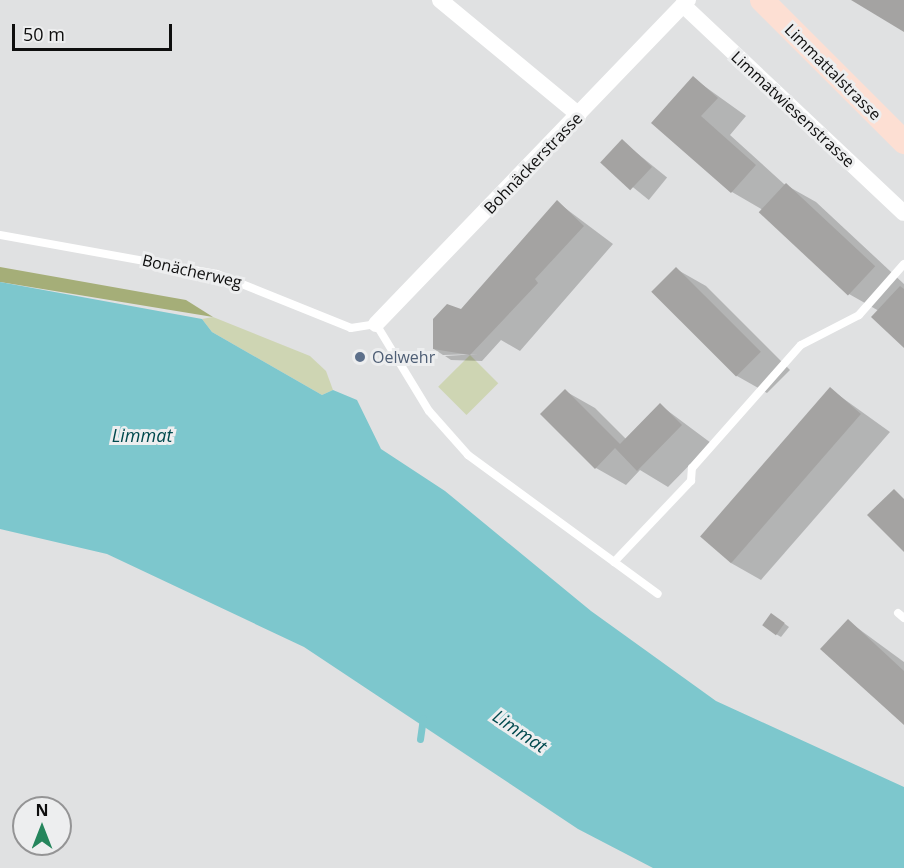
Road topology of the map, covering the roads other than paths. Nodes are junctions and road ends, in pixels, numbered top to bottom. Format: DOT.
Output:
graph roads {
  1 [pos="440,0"];
  2 [pos="762,0"];
  3 [pos="685,2"];
  4 [pos="579,115"];
  5 [pos="904,142"];
  6 [pos="904,213"];
  7 [pos="0,235"];
  8 [pos="904,264"];
  9 [pos="376,324"];
  10 [pos="614,562"];
  11 [pos="658,594"];
  1 -- 4 [label="street"];
  2 -- 5 [label="main road, Limmattalstrasse"];
  3 -- 4 [label="street, Bohnäckerstrasse"];
  3 -- 6 [label="street, Limmatwiesenstrasse"];
  4 -- 9 [label="street, Bohnäckerstrasse"];
  7 -- 9 [label="lane, Bonächerweg"];
  8 -- 10 [label="lane"];
  9 -- 10 [label="lane"];
  10 -- 11 [label="lane"];
}
